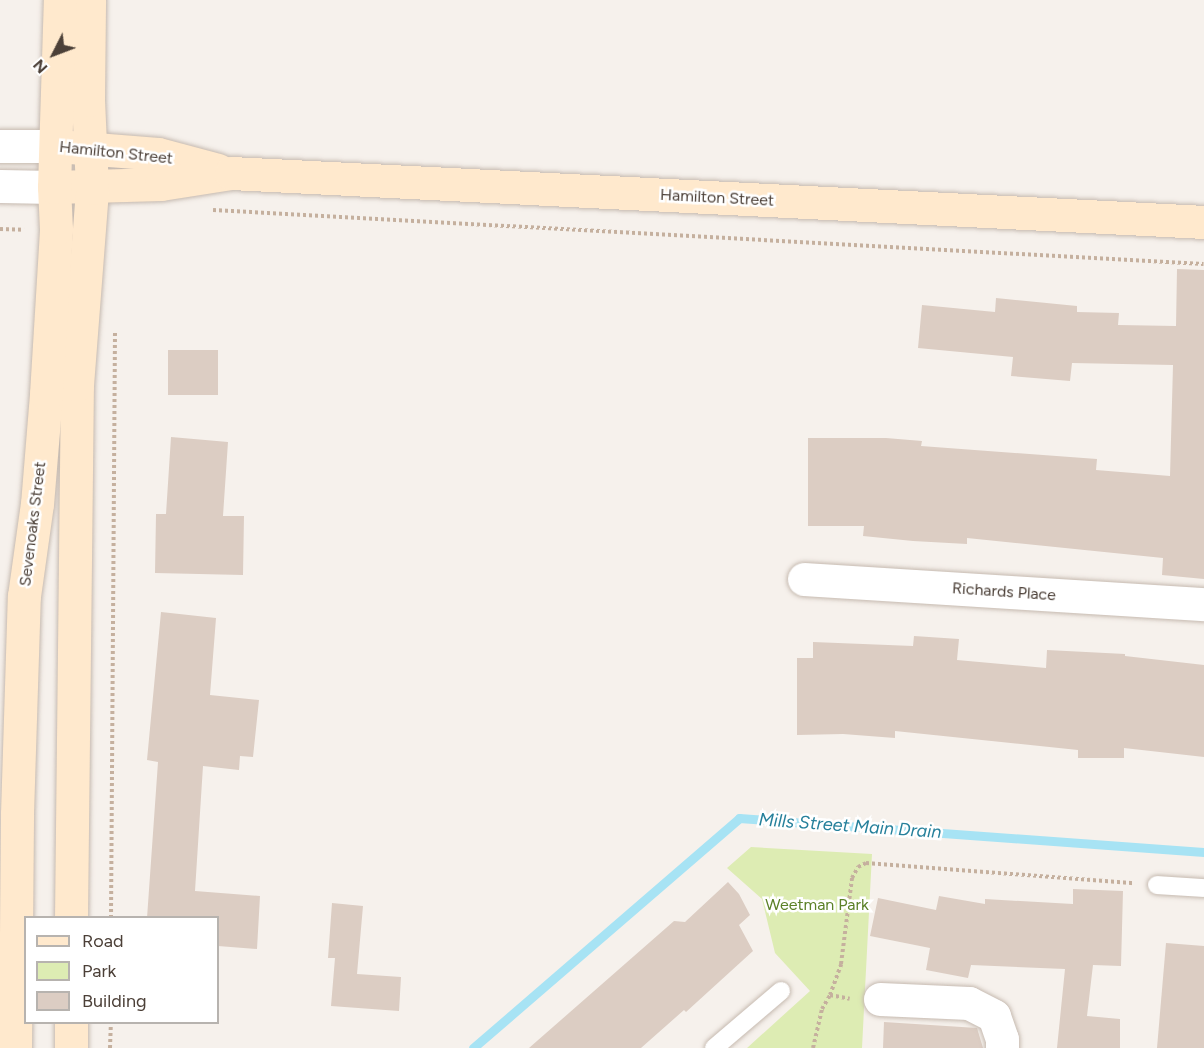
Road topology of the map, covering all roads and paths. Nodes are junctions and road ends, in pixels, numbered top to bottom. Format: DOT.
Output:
graph roads {
  1 [pos="60,0"];
  2 [pos="89,0"];
  3 [pos="0,146"];
  4 [pos="55,146"];
  5 [pos="92,148"];
  6 [pos="231,173"];
  7 [pos="0,186"];
  8 [pos="54,187"];
  9 [pos="92,188"];
  10 [pos="212,210"];
  11 [pos="1204,222"];
  12 [pos="0,229"];
  13 [pos="24,230"];
  14 [pos="1204,264"];
  15 [pos="115,330"];
  16 [pos="804,579"];
  17 [pos="1204,604"];
  18 [pos="1157,885"];
  19 [pos="1204,888"];
  20 [pos="71,916"];
  21 [pos="111,916"];
  22 [pos="781,991"];
  23 [pos="830,995"];
  24 [pos="880,999"];
  25 [pos="71,1024"];
  26 [pos="111,1024"];
  27 [pos="15,1048"];
  28 [pos="71,1048"];
  29 [pos="110,1048"];
  30 [pos="714,1048"];
  31 [pos="813,1048"];
  32 [pos="1002,1048"];
  1 -- 4 [label="main road, Sevenoaks Street"];
  2 -- 5 [label="main road"];
  3 -- 4 [label="street, Hamilton Street"];
  4 -- 5 [label="main road, Hamilton Street"];
  4 -- 8 [label="main road, Sevenoaks Street"];
  5 -- 6 [label="main road, Hamilton Street"];
  5 -- 9 [label="main road"];
  6 -- 9 [label="main road, Hamilton Street"];
  6 -- 11 [label="main road, Hamilton Street"];
  7 -- 8 [label="street, Hamilton Street"];
  8 -- 9 [label="main road, Hamilton Street"];
  8 -- 27 [label="main road, Sevenoaks Street"];
  9 -- 20 [label="main road"];
  10 -- 14 [label="path"];
  12 -- 13 [label="path"];
  15 -- 21 [label="path"];
  16 -- 17 [label="street, Richards Place"];
  18 -- 19 [label="lane"];
  18 -- 23 [label="path"];
  22 -- 30 [label="lane"];
  23 -- 24 [label="path"];
  23 -- 31 [label="path"];
  24 -- 32 [label="street"];
  25 -- 28 [label="main road"];
  26 -- 29 [label="path"];
}
